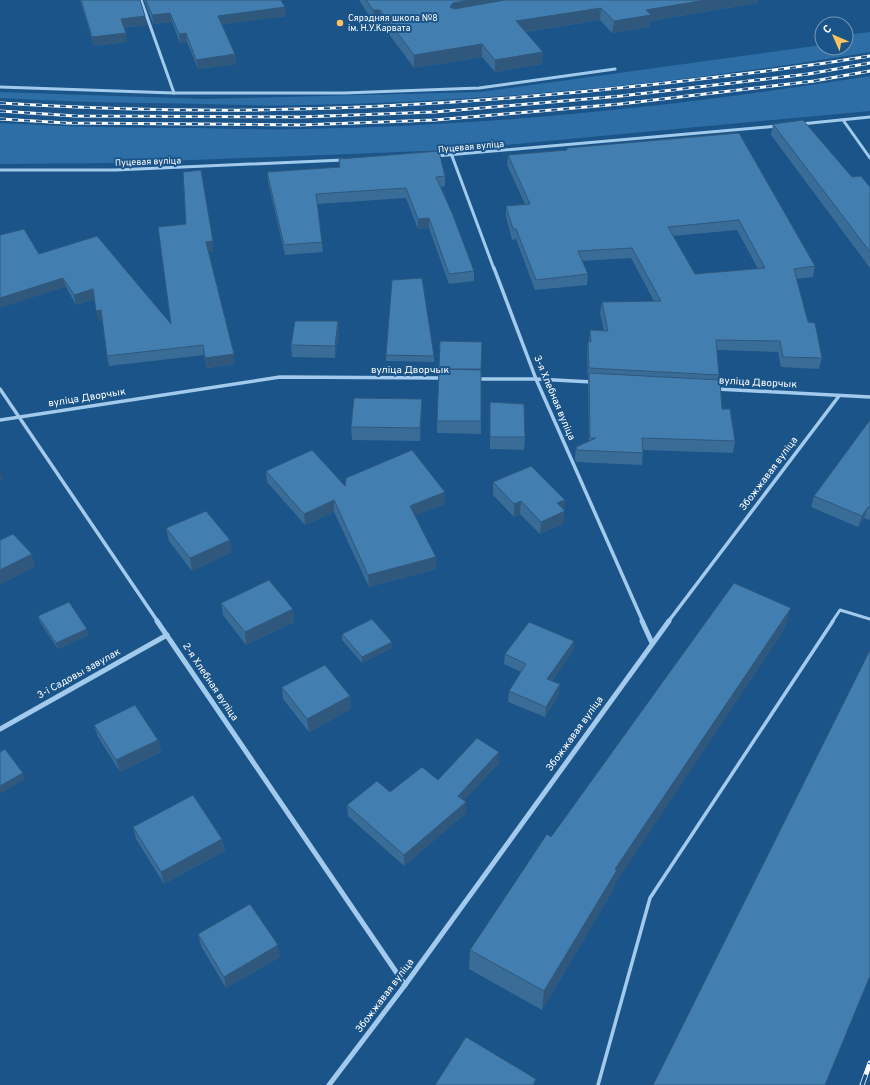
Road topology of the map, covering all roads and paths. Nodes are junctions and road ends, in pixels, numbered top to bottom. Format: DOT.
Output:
graph roads {
  1 [pos="141,0"];
  2 [pos="615,69"];
  3 [pos="0,87"];
  4 [pos="174,93"];
  5 [pos="870,117"];
  6 [pos="843,120"];
  7 [pos="796,124"];
  8 [pos="780,126"];
  9 [pos="452,156"];
  10 [pos="428,157"];
  11 [pos="870,158"];
  12 [pos="350,160"];
  13 [pos="0,170"];
  14 [pos="450,378"];
  15 [pos="474,379"];
  16 [pos="536,379"];
  17 [pos="600,382"];
  18 [pos="0,389"];
  19 [pos="711,389"];
  20 [pos="839,396"];
  21 [pos="870,397"];
  22 [pos="18,417"];
  23 [pos="0,420"];
  24 [pos="870,619"];
  25 [pos="167,635"];
  26 [pos="652,642"];
  27 [pos="0,729"];
  28 [pos="405,985"];
  29 [pos="330,1085"];
  30 [pos="598,1085"];
  1 -- 4 [label="street"];
  2 -- 4 [label="street"];
  3 -- 4 [label="street"];
  5 -- 6 [label="street"];
  6 -- 7 [label="street"];
  6 -- 11 [label="street"];
  8 -- 9 [label="street, Пуцевая вуліца"];
  9 -- 10 [label="street, Пуцевая вуліца"];
  9 -- 16 [label="street, 3-я Хлебная вуліца"];
  12 -- 13 [label="street, Пуцевая вуліца"];
  14 -- 22 [label="street, вуліца Дворчык"];
  15 -- 16 [label="street"];
  16 -- 17 [label="street"];
  16 -- 26 [label="street, 3-я Хлебная вуліца"];
  18 -- 22 [label="street, 2-я Хлебная вуліца"];
  19 -- 20 [label="street, вуліца Дворчык"];
  20 -- 21 [label="street, вуліца Дворчык"];
  20 -- 26 [label="street, Збожжавая вуліца"];
  22 -- 23 [label="street, вуліца Дворчык"];
  22 -- 25 [label="street, 2-я Хлебная вуліца"];
  24 -- 30 [label="lane"];
  25 -- 27 [label="street, 3-і Садовы завулак"];
  25 -- 28 [label="street, 2-я Хлебная вуліца"];
  26 -- 28 [label="street, Збожжавая вуліца"];
  28 -- 29 [label="street, Збожжавая вуліца"];
}
